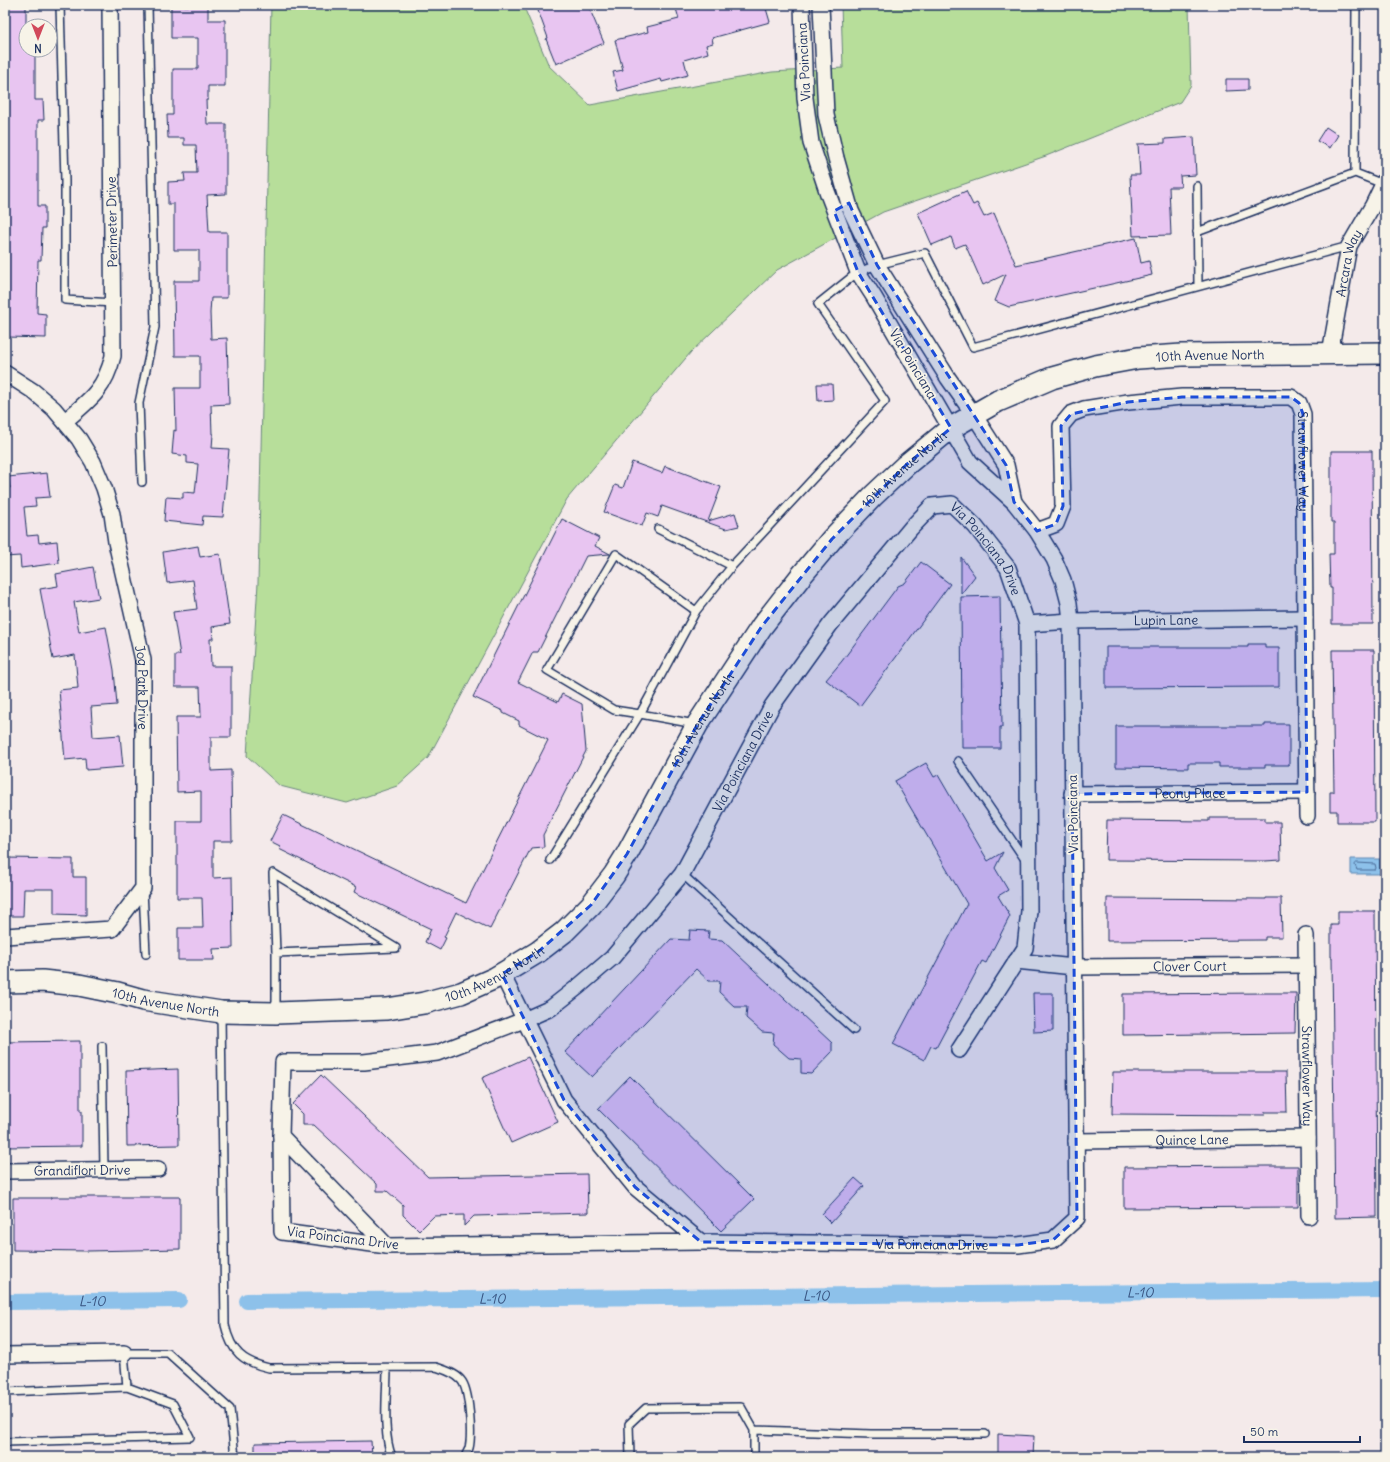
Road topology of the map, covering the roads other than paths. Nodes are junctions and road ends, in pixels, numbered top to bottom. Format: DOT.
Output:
graph roads {
  1 [pos="60,5"];
  2 [pos="110,5"];
  3 [pos="148,5"];
  4 [pos="802,5"];
  5 [pos="821,5"];
  6 [pos="1356,5"];
  7 [pos="1355,173"];
  8 [pos="1384,182"];
  9 [pos="1197,186"];
  10 [pos="849,203"];
  11 [pos="834,211"];
  12 [pos="1197,232"];
  13 [pos="1349,246"];
  14 [pos="877,265"];
  15 [pos="858,272"];
  16 [pos="1198,286"];
  17 [pos="113,303"];
  18 [pos="1330,353"];
  19 [pos="1385,353"];
  20 [pos="5,373"];
  21 [pos="974,415"];
  22 [pos="65,421"];
  23 [pos="951,428"];
  24 [pos="142,482"];
  25 [pos="1014,502"];
  26 [pos="658,529"];
  27 [pos="1037,531"];
  28 [pos="732,566"];
  29 [pos="696,611"];
  30 [pos="1305,618"];
  31 [pos="1071,621"];
  32 [pos="1027,624"];
  33 [pos="640,714"];
  34 [pos="697,725"];
  35 [pos="958,761"];
  36 [pos="1307,792"];
  37 [pos="1072,794"];
  38 [pos="1307,816"];
  39 [pos="550,860"];
  40 [pos="1029,866"];
  41 [pos="682,874"];
  42 [pos="143,888"];
  43 [pos="1306,935"];
  44 [pos="5,936"];
  45 [pos="276,953"];
  46 [pos="146,954"];
  47 [pos="1016,961"];
  48 [pos="1306,965"];
  49 [pos="1074,967"];
  50 [pos="502,974"];
  51 [pos="5,982"];
  52 [pos="221,1012"];
  53 [pos="276,1013"];
  54 [pos="524,1020"];
  55 [pos="854,1030"];
  56 [pos="102,1046"];
  57 [pos="959,1050"];
  58 [pos="281,1136"];
  59 [pos="1308,1138"];
  60 [pos="1076,1141"];
  61 [pos="158,1169"];
  62 [pos="104,1170"];
  63 [pos="5,1172"];
  64 [pos="1309,1216"];
  65 [pos="701,1242"];
  66 [pos="387,1246"];
  67 [pos="124,1353"];
  68 [pos="5,1355"];
  69 [pos="387,1368"];
  70 [pos="126,1387"];
  71 [pos="5,1392"];
  72 [pos="754,1430"];
  73 [pos="986,1434"];
  74 [pos="5,1442"];
  75 [pos="235,1457"];
  76 [pos="392,1457"];
  77 [pos="465,1457"];
  78 [pos="630,1457"];
  79 [pos="754,1457"];
  1 -- 17 [label="lane"];
  2 -- 17 [label="street, Perimeter Drive"];
  3 -- 24 [label="lane"];
  4 -- 11 [label="street, Via Poinciana"];
  5 -- 10 [label="street, Via Poinciana"];
  6 -- 7 [label="lane"];
  7 -- 8 [label="lane"];
  7 -- 12 [label="lane"];
  8 -- 13 [label="street, Arcara Way"];
  9 -- 12 [label="lane"];
  10 -- 11 [label="street"];
  10 -- 14 [label="street, Via Poinciana"];
  11 -- 15 [label="street, Via Poinciana"];
  12 -- 16 [label="lane"];
  13 -- 16 [label="lane"];
  13 -- 18 [label="street, Arcara Way"];
  14 -- 15 [label="lane"];
  14 -- 16 [label="lane"];
  14 -- 21 [label="street, Via Poinciana"];
  15 -- 23 [label="street, Via Poinciana"];
  15 -- 28 [label="lane"];
  17 -- 22 [label="street, Perimeter Drive"];
  18 -- 19 [label="street, 10th Avenue North"];
  18 -- 21 [label="street, 10th Avenue North"];
  20 -- 22 [label="street, Jog Park Drive"];
  21 -- 23 [label="street, 10th Avenue North"];
  21 -- 25 [label="street, Via Poinciana"];
  22 -- 42 [label="street, Jog Park Drive"];
  23 -- 25 [label="street, Via Poinciana"];
  23 -- 34 [label="street, 10th Avenue North"];
  25 -- 27 [label="street, Via Poinciana"];
  26 -- 28 [label="lane"];
  27 -- 30 [label="street, Strawflower Way"];
  27 -- 31 [label="street, Via Poinciana"];
  28 -- 29 [label="lane"];
  29 -- 33 [label="lane"];
  29 -- 33 [label="lane"];
  30 -- 31 [label="street, Lupin Lane"];
  30 -- 36 [label="street, Strawflower Way"];
  31 -- 32 [label="street, Lupin Lane"];
  31 -- 37 [label="street, Via Poinciana"];
  32 -- 40 [label="street, Via Poinciana Drive"];
  32 -- 41 [label="street, Via Poinciana Drive"];
  33 -- 34 [label="lane"];
  33 -- 39 [label="lane"];
  34 -- 50 [label="street, 10th Avenue North"];
  35 -- 40 [label="lane"];
  36 -- 37 [label="street, Peony Place"];
  36 -- 38 [label="street, Strawflower Way"];
  37 -- 49 [label="street, Via Poinciana"];
  40 -- 47 [label="street, Via Poinciana Drive"];
  41 -- 54 [label="street, Via Poinciana Drive"];
  41 -- 55 [label="lane"];
  42 -- 44 [label="street"];
  42 -- 46 [label="lane"];
  43 -- 48 [label="street, Strawflower Way"];
  45 -- 45 [label="lane"];
  45 -- 53 [label="lane"];
  47 -- 49 [label="street"];
  47 -- 57 [label="street, Via Poinciana Drive"];
  48 -- 49 [label="street, Clover Court"];
  48 -- 59 [label="street, Strawflower Way"];
  49 -- 60 [label="street, Via Poinciana"];
  50 -- 53 [label="street, 10th Avenue North"];
  50 -- 54 [label="street"];
  51 -- 52 [label="street, 10th Avenue North"];
  52 -- 53 [label="street, 10th Avenue North"];
  52 -- 69 [label="lane"];
  54 -- 58 [label="street, Via Poinciana Drive"];
  54 -- 65 [label="street"];
  56 -- 62 [label="lane"];
  58 -- 66 [label="street"];
  58 -- 66 [label="street, Via Poinciana Drive"];
  59 -- 60 [label="street, Quince Lane"];
  59 -- 64 [label="street, Strawflower Way"];
  60 -- 65 [label="street, Via Poinciana Drive"];
  61 -- 62 [label="street, Grandiflori Drive"];
  62 -- 63 [label="street, Grandiflori Drive"];
  65 -- 66 [label="street, Via Poinciana Drive"];
  67 -- 68 [label="street"];
  67 -- 70 [label="lane"];
  67 -- 75 [label="lane"];
  69 -- 76 [label="lane"];
  69 -- 77 [label="lane"];
  70 -- 71 [label="lane"];
  70 -- 74 [label="lane"];
  72 -- 73 [label="lane"];
  72 -- 78 [label="lane"];
  72 -- 79 [label="lane"];
}
